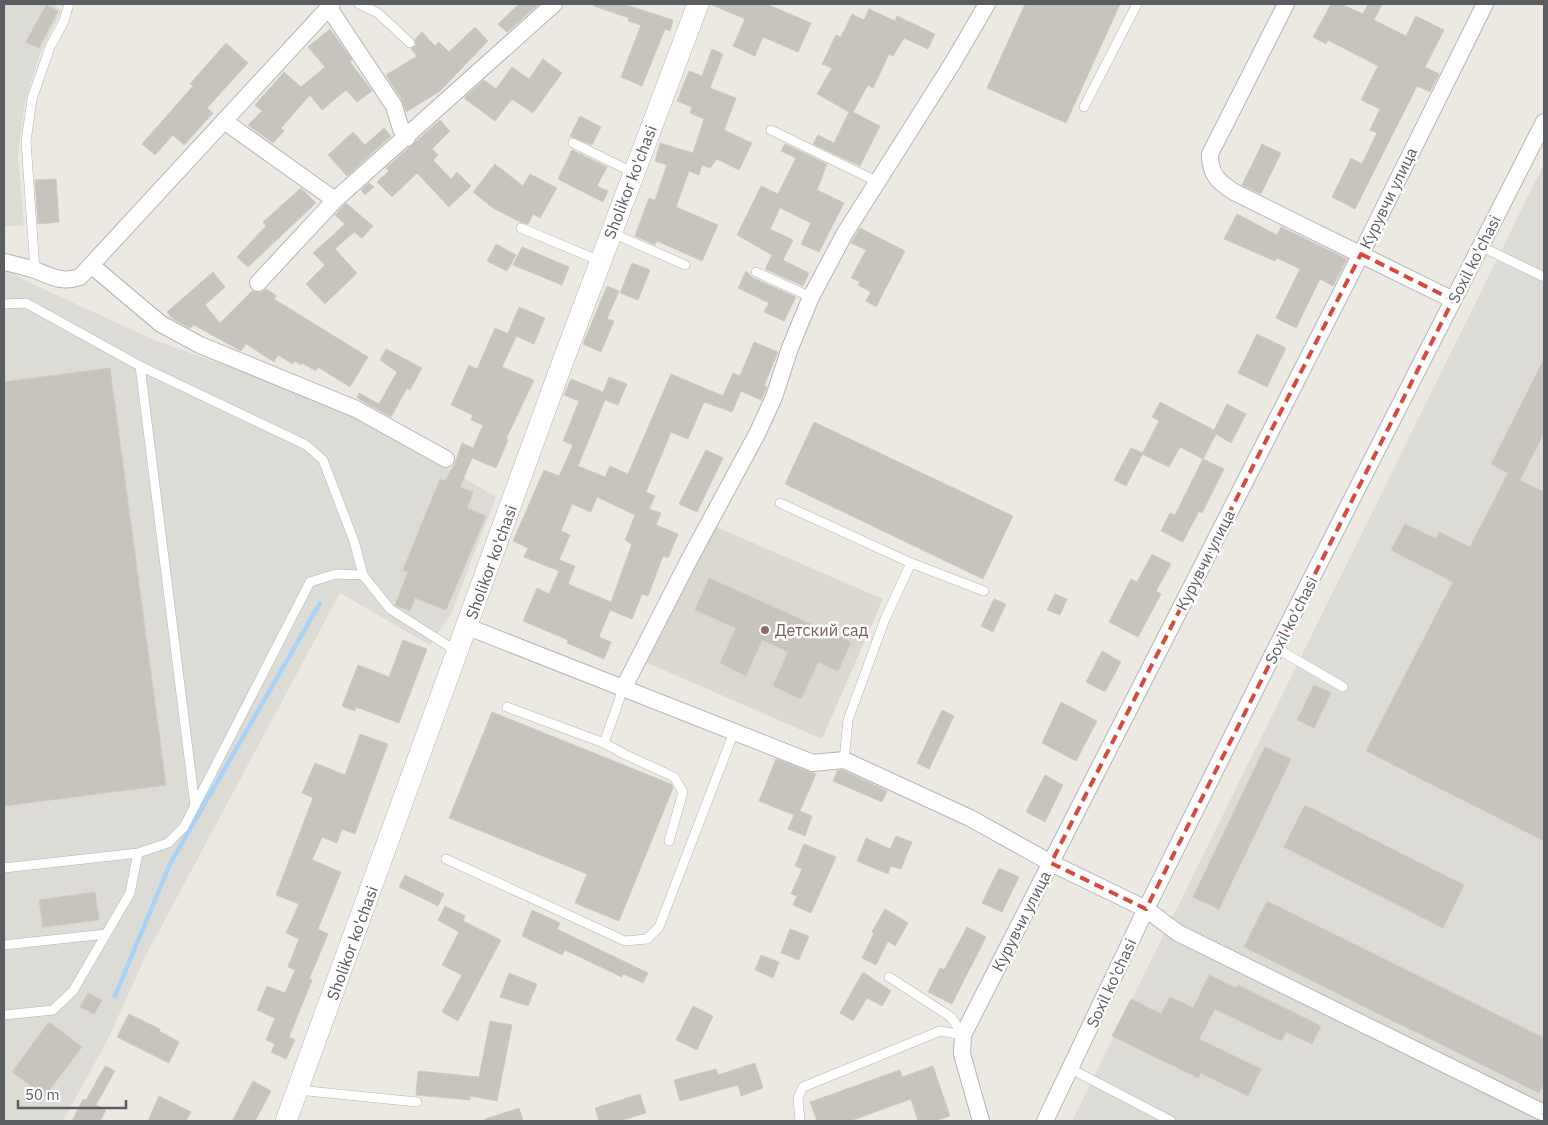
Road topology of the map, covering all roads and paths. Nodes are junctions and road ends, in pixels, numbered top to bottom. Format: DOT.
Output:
graph roads {
  1 [pos="70,4"];
  2 [pos="359,4"];
  3 [pos="554,4"];
  4 [pos="698,4"];
  5 [pos="987,4"];
  6 [pos="1137,4"];
  7 [pos="1286,4"];
  8 [pos="1484,4"];
  9 [pos="330,6"];
  10 [pos="410,43"];
  11 [pos="1084,107"];
  12 [pos="224,121"];
  13 [pos="1544,122"];
  14 [pos="771,130"];
  15 [pos="407,138"];
  16 [pos="573,144"];
  17 [pos="634,173"];
  18 [pos="878,182"];
  19 [pos="335,200"];
  20 [pos="520,228"];
  21 [pos="611,232"];
  22 [pos="1480,246"];
  23 [pos="1361,254"];
  24 [pos="600,261"];
  25 [pos="4,262"];
  26 [pos="91,265"];
  27 [pos="685,265"];
  28 [pos="34,270"];
  29 [pos="756,272"];
  30 [pos="1544,276"];
  31 [pos="258,283"];
  32 [pos="811,297"];
  33 [pos="1453,300"];
  34 [pos="4,304"];
  35 [pos="140,366"];
  36 [pos="446,459"];
  37 [pos="780,503"];
  38 [pos="911,563"];
  39 [pos="363,575"];
  40 [pos="984,591"];
  41 [pos="468,627"];
  42 [pos="1276,648"];
  43 [pos="458,652"];
  44 [pos="1343,686"];
  45 [pos="623,689"];
  46 [pos="507,707"];
  47 [pos="734,732"];
  48 [pos="604,743"];
  49 [pos="844,760"];
  50 [pos="195,806"];
  51 [pos="669,841"];
  52 [pos="138,853"];
  53 [pos="446,859"];
  54 [pos="1051,863"];
  55 [pos="4,868"];
  56 [pos="1146,909"];
  57 [pos="106,934"];
  58 [pos="4,945"];
  59 [pos="890,977"];
  60 [pos="4,1015"];
  61 [pos="963,1035"];
  62 [pos="1071,1069"];
  63 [pos="298,1090"];
  64 [pos="417,1102"];
  65 [pos="1544,1113"];
  66 [pos="286,1121"];
  67 [pos="799,1121"];
  68 [pos="981,1121"];
  69 [pos="1045,1121"];
  70 [pos="1171,1121"];
  1 -- 28 [label="lane"];
  2 -- 10 [label="lane"];
  3 -- 15 [label="street"];
  4 -- 17 [label="street, Sholikor ko'chasi"];
  5 -- 18 [label="street"];
  6 -- 11 [label="lane"];
  7 -- 23 [label="street"];
  8 -- 23 [label="street, Курувчи улица"];
  9 -- 12 [label="street"];
  9 -- 15 [label="street"];
  12 -- 19 [label="street"];
  12 -- 26 [label="street"];
  13 -- 22 [label="street, Soxil ko'chasi"];
  14 -- 18 [label="lane"];
  15 -- 19 [label="street"];
  16 -- 17 [label="lane"];
  17 -- 21 [label="street, Sholikor ko'chasi"];
  18 -- 32 [label="street"];
  19 -- 31 [label="street"];
  20 -- 24 [label="lane"];
  21 -- 24 [label="street, Sholikor ko'chasi"];
  21 -- 27 [label="lane"];
  22 -- 30 [label="lane"];
  22 -- 33 [label="street, Soxil ko'chasi"];
  23 -- 33 [label="street"];
  23 -- 54 [label="street, Курувчи улица"];
  24 -- 41 [label="street, Sholikor ko'chasi"];
  25 -- 28 [label="street"];
  26 -- 28 [label="street"];
  26 -- 36 [label="street"];
  29 -- 32 [label="lane"];
  32 -- 45 [label="street"];
  33 -- 42 [label="street, Soxil ko'chasi"];
  34 -- 35 [label="lane"];
  35 -- 39 [label="lane"];
  35 -- 50 [label="lane"];
  37 -- 38 [label="lane"];
  38 -- 40 [label="lane"];
  38 -- 49 [label="lane"];
  39 -- 43 [label="lane"];
  39 -- 50 [label="lane"];
  41 -- 43 [label="street, Sholikor ko'chasi"];
  41 -- 45 [label="street"];
  42 -- 44 [label="lane"];
  42 -- 56 [label="street, Soxil ko'chasi"];
  43 -- 63 [label="street, Sholikor ko'chasi"];
  45 -- 47 [label="street"];
  45 -- 48 [label="lane"];
  46 -- 48 [label="lane"];
  47 -- 49 [label="street"];
  47 -- 53 [label="lane"];
  48 -- 51 [label="lane"];
  49 -- 54 [label="street"];
  50 -- 52 [label="lane"];
  52 -- 55 [label="lane"];
  52 -- 57 [label="lane"];
  54 -- 56 [label="street"];
  54 -- 61 [label="street, Курувчи улица"];
  56 -- 62 [label="street, Soxil ko'chasi"];
  56 -- 65 [label="street"];
  57 -- 58 [label="lane"];
  57 -- 60 [label="lane"];
  59 -- 61 [label="lane"];
  61 -- 67 [label="lane"];
  61 -- 68 [label="street, Курувчи улица"];
  62 -- 69 [label="street, Soxil ko'chasi"];
  62 -- 70 [label="lane"];
  63 -- 64 [label="lane"];
  63 -- 66 [label="street, Sholikor ko'chasi"];
}
